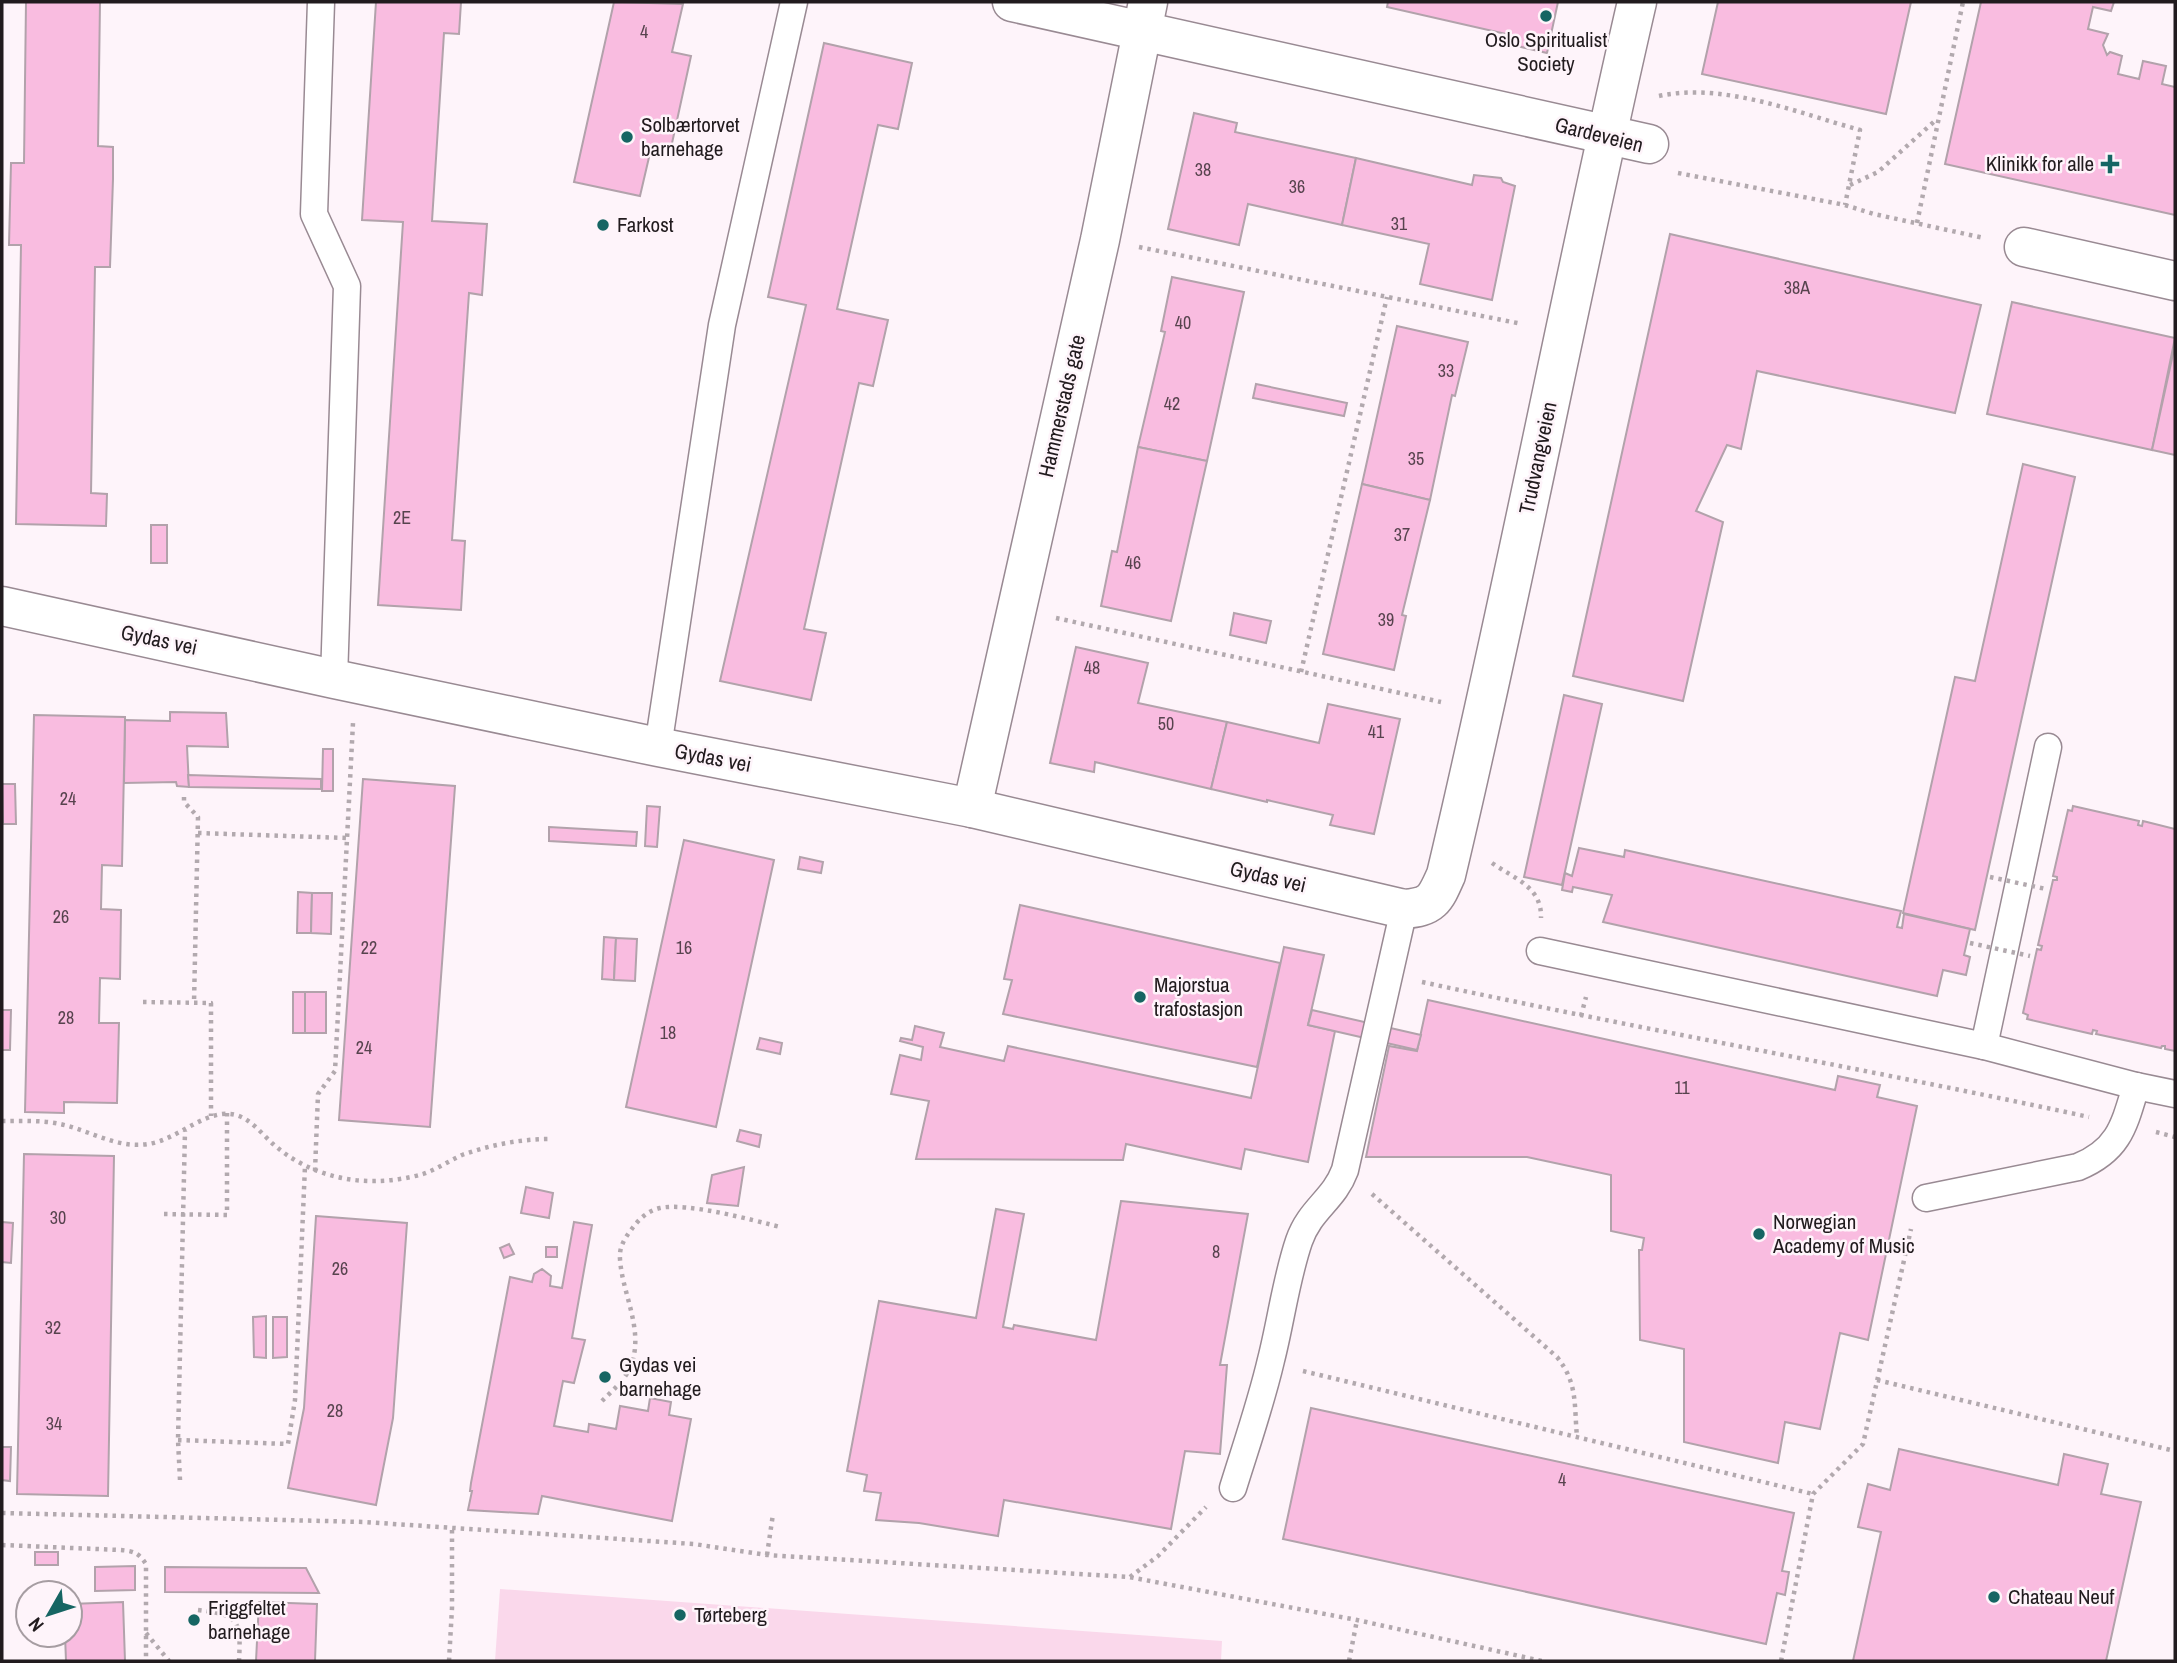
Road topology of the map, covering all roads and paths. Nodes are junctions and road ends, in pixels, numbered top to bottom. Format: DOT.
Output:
graph roads {
  1 [pos="321,2"];
  2 [pos="794,2"];
  3 [pos="1012,2"];
  4 [pos="1637,2"];
  5 [pos="1963,2"];
  6 [pos="1144,16"];
  7 [pos="1658,87"];
  8 [pos="1938,118"];
  9 [pos="1606,134"];
  10 [pos="1649,144"];
  11 [pos="1849,185"];
  12 [pos="1845,205"];
  13 [pos="1917,223"];
  14 [pos="1138,247"];
  15 [pos="2024,247"];
  16 [pos="2175,281"];
  17 [pos="1387,297"];
  18 [pos="1522,324"];
  19 [pos="2,606"];
  20 [pos="1043,615"];
  21 [pos="1301,672"];
  22 [pos="334,679"];
  23 [pos="1441,702"];
  24 [pos="353,718"];
  25 [pos="657,747"];
  26 [pos="2048,747"];
  27 [pos="184,797"];
  28 [pos="972,808"];
  29 [pos="198,832"];
  30 [pos="347,838"];
  31 [pos="1486,859"];
  32 [pos="1990,877"];
  33 [pos="2046,889"];
  34 [pos="1414,908"];
  35 [pos="1970,943"];
  36 [pos="1540,951"];
  37 [pos="2030,956"];
  38 [pos="1418,972"];
  39 [pos="143,1002"];
  40 [pos="194,1003"];
  41 [pos="1984,1046"];
  42 [pos="2136,1086"];
  43 [pos="2175,1094"];
  44 [pos="228,1113"];
  45 [pos="211,1116"];
  46 [pos="2,1121"];
  47 [pos="2124,1125"];
  48 [pos="185,1131"];
  49 [pos="2175,1137"];
  50 [pos="550,1139"];
  51 [pos="305,1166"];
  52 [pos="1345,1170"];
  53 [pos="315,1171"];
  54 [pos="1926,1198"];
  55 [pos="164,1214"];
  56 [pos="183,1216"];
  57 [pos="780,1227"];
  58 [pos="1271,1363"];
  59 [pos="1877,1380"];
  60 [pos="602,1401"];
  61 [pos="1577,1437"];
  62 [pos="178,1440"];
  63 [pos="2175,1451"];
  64 [pos="180,1480"];
  65 [pos="1233,1488"];
  66 [pos="1813,1494"];
  67 [pos="2,1513"];
  68 [pos="773,1514"];
  69 [pos="452,1527"];
  70 [pos="2,1545"];
  71 [pos="766,1555"];
  72 [pos="1129,1577"];
  73 [pos="198,1611"];
  74 [pos="1357,1620"];
  75 [pos="146,1633"];
  76 [pos="146,1661"];
  77 [pos="169,1661"];
  78 [pos="239,1661"];
  79 [pos="449,1661"];
  80 [pos="1349,1661"];
  81 [pos="1542,1661"];
  82 [pos="1781,1661"];
  1 -- 22 [label="lane"];
  2 -- 25 [label="lane"];
  3 -- 6 [label="street, Gardeveien"];
  4 -- 9 [label="street, Trudvangveien"];
  5 -- 8 [label="path"];
  6 -- 9 [label="street, Gardeveien"];
  6 -- 28 [label="street, Hammerstads gate"];
  7 -- 11 [label="path"];
  8 -- 11 [label="path"];
  8 -- 13 [label="path"];
  9 -- 10 [label="street, Gardeveien"];
  9 -- 34 [label="street, Trudvangveien"];
  10 -- 12 [label="path, Gardeveien"];
  11 -- 12 [label="path"];
  12 -- 13 [label="path, Gardeveien"];
  13 -- 15 [label="path, Gardeveien"];
  14 -- 17 [label="path"];
  15 -- 16 [label="street"];
  17 -- 18 [label="path"];
  17 -- 21 [label="path"];
  19 -- 22 [label="street, Gydas vei"];
  20 -- 21 [label="path"];
  21 -- 23 [label="path"];
  22 -- 25 [label="street, Gydas vei"];
  24 -- 30 [label="path"];
  25 -- 28 [label="street, Gydas vei"];
  26 -- 41 [label="lane"];
  27 -- 29 [label="path"];
  28 -- 34 [label="street, Gydas vei"];
  29 -- 30 [label="path"];
  29 -- 40 [label="path"];
  30 -- 53 [label="path"];
  31 -- 36 [label="path"];
  32 -- 33 [label="path, bridge"];
  34 -- 52 [label="lane"];
  35 -- 37 [label="path, bridge"];
  36 -- 41 [label="lane"];
  38 -- 47 [label="path"];
  39 -- 40 [label="path"];
  40 -- 45 [label="path"];
  41 -- 42 [label="lane"];
  42 -- 43 [label="lane"];
  42 -- 47 [label="lane"];
  44 -- 45 [label="path"];
  44 -- 51 [label="path"];
  44 -- 56 [label="path"];
  45 -- 48 [label="path"];
  46 -- 48 [label="path"];
  47 -- 49 [label="path"];
  47 -- 54 [label="lane"];
  48 -- 56 [label="path"];
  50 -- 53 [label="path"];
  51 -- 53 [label="path"];
  51 -- 62 [label="path"];
  52 -- 58 [label="lane"];
  52 -- 61 [label="path"];
  54 -- 59 [label="path"];
  55 -- 56 [label="path"];
  56 -- 62 [label="path"];
  57 -- 60 [label="path"];
  58 -- 61 [label="path"];
  58 -- 65 [label="lane"];
  59 -- 63 [label="path"];
  59 -- 66 [label="path"];
  61 -- 66 [label="path"];
  62 -- 64 [label="path"];
  65 -- 72 [label="path"];
  66 -- 82 [label="path"];
  67 -- 69 [label="path"];
  68 -- 71 [label="path"];
  69 -- 71 [label="path"];
  69 -- 79 [label="path"];
  70 -- 75 [label="path"];
  71 -- 72 [label="path"];
  72 -- 74 [label="path"];
  73 -- 78 [label="path"];
  74 -- 80 [label="path"];
  74 -- 81 [label="path"];
  75 -- 76 [label="path"];
  75 -- 77 [label="path"];
}
